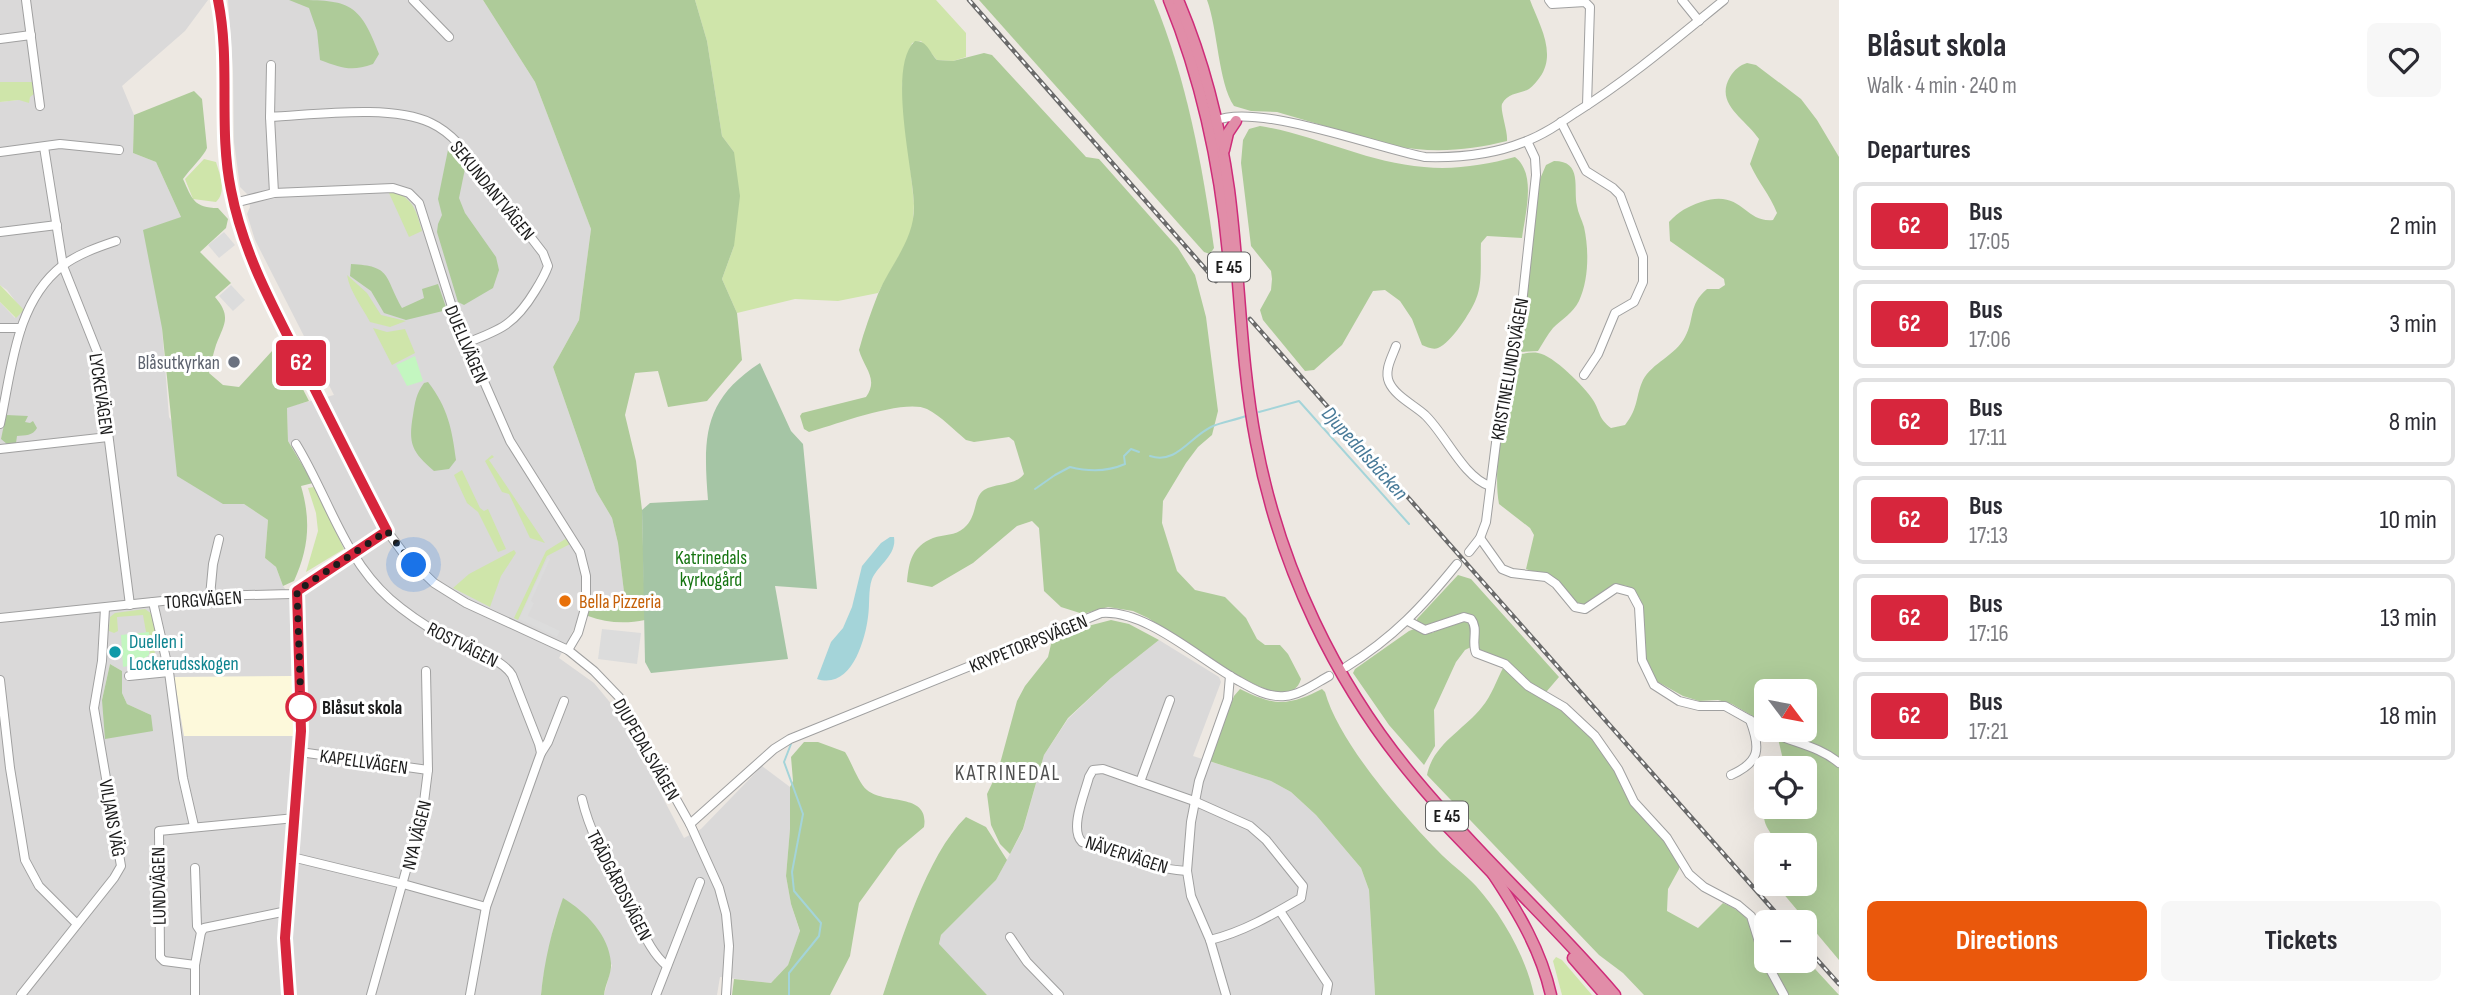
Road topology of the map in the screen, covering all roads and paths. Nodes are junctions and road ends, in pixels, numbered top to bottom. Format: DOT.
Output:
graph roads {
  1 [pos="26,0"];
  2 [pos="218,0"];
  3 [pos="413,0"];
  4 [pos="1169,0"];
  5 [pos="1178,0"];
  6 [pos="1549,0"];
  7 [pos="1682,0"];
  8 [pos="1724,0"];
  9 [pos="1699,20"];
  10 [pos="31,35"];
  11 [pos="449,37"];
  12 [pos="0,39"];
  13 [pos="271,65"];
  14 [pos="1587,105"];
  15 [pos="40,106"];
  16 [pos="270,117"];
  17 [pos="1238,120"];
  18 [pos="1212,122"];
  19 [pos="1561,122"];
  20 [pos="1527,141"];
  21 [pos="44,147"];
  22 [pos="120,149"];
  23 [pos="0,152"];
  24 [pos="1223,156"];
  25 [pos="274,193"];
  26 [pos="234,203"];
  27 [pos="57,225"];
  28 [pos="0,232"];
  29 [pos="116,241"];
  30 [pos="63,266"];
  31 [pos="0,328"];
  32 [pos="21,328"];
  33 [pos="466,343"];
  34 [pos="1396,346"];
  35 [pos="1584,375"];
  36 [pos="0,424"];
  37 [pos="108,438"];
  38 [pos="296,444"];
  39 [pos="0,449"];
  40 [pos="1490,486"];
  41 [pos="387,531"];
  42 [pos="1480,538"];
  43 [pos="219,539"];
  44 [pos="1469,552"];
  45 [pos="352,555"];
  46 [pos="1457,565"];
  47 [pos="297,591"];
  48 [pos="210,596"];
  49 [pos="153,602"];
  50 [pos="130,605"];
  51 [pos="104,608"];
  52 [pos="0,618"];
  53 [pos="1408,621"];
  54 [pos="568,650"];
  55 [pos="1346,667"];
  56 [pos="426,671"];
  57 [pos="169,672"];
  58 [pos="129,676"];
  59 [pos="1230,676"];
  60 [pos="1329,676"];
  61 [pos="0,680"];
  62 [pos="1170,700"];
  63 [pos="564,701"];
  64 [pos="1750,720"];
  65 [pos="1754,722"];
  66 [pos="1795,742"];
  67 [pos="300,752"];
  68 [pos="541,753"];
  69 [pos="1839,763"];
  70 [pos="428,770"];
  71 [pos="1731,775"];
  72 [pos="1140,782"];
  73 [pos="582,799"];
  74 [pos="1194,801"];
  75 [pos="295,818"];
  76 [pos="690,824"];
  77 [pos="194,826"];
  78 [pos="292,857"];
  79 [pos="195,868"];
  80 [pos="1187,872"];
  81 [pos="1493,874"];
  82 [pos="700,881"];
  83 [pos="403,884"];
  84 [pos="486,907"];
  85 [pos="287,911"];
  86 [pos="1280,911"];
  87 [pos="77,924"];
  88 [pos="201,932"];
  89 [pos="1010,937"];
  90 [pos="1210,940"];
  91 [pos="195,965"];
  92 [pos="667,966"];
  93 [pos="21,995"];
  94 [pos="195,995"];
  95 [pos="289,995"];
  96 [pos="371,995"];
  97 [pos="470,995"];
  98 [pos="656,995"];
  99 [pos="726,995"];
  100 [pos="1059,995"];
  101 [pos="1226,995"];
  102 [pos="1326,995"];
  103 [pos="1551,995"];
  104 [pos="1605,995"];
  105 [pos="1615,995"];
  106 [pos="1784,995"];
  1 -- 10 [label="street"];
  2 -- 26 [label="street, DJUPEDALSVÄGEN"];
  3 -- 11 [label="street"];
  4 -- 18 [label="highway, E 45"];
  5 -- 18 [label="highway, E 45"];
  6 -- 14 [label="street"];
  7 -- 9 [label="street"];
  8 -- 9 [label="street"];
  9 -- 14 [label="street"];
  10 -- 12 [label="street"];
  10 -- 15 [label="street"];
  13 -- 16 [label="street"];
  14 -- 19 [label="street"];
  16 -- 25 [label="street"];
  16 -- 33 [label="street, SEKUNDANTVÄGEN"];
  17 -- 18 [label="street"];
  17 -- 20 [label="street"];
  17 -- 24 [label="highway"];
  18 -- 24 [label="highway, E 45"];
  18 -- 81 [label="highway, E 45"];
  19 -- 20 [label="street"];
  19 -- 35 [label="street"];
  20 -- 40 [label="street, KRISTINELUNDSVÄGEN"];
  21 -- 22 [label="street"];
  21 -- 23 [label="street"];
  21 -- 27 [label="street, LYCKEVÄGEN"];
  24 -- 105 [label="highway, E 45"];
  25 -- 26 [label="street, DUELLVÄGEN"];
  25 -- 33 [label="street, DUELLVÄGEN"];
  26 -- 41 [label="street, DJUPEDALSVÄGEN"];
  27 -- 28 [label="street"];
  27 -- 30 [label="street, LYCKEVÄGEN"];
  29 -- 30 [label="street"];
  30 -- 32 [label="street"];
  30 -- 37 [label="street, LYCKEVÄGEN"];
  31 -- 32 [label="street"];
  32 -- 36 [label="street"];
  33 -- 54 [label="street, DUELLVÄGEN"];
  34 -- 40 [label="street"];
  37 -- 39 [label="street"];
  37 -- 50 [label="street, LYCKEVÄGEN"];
  38 -- 45 [label="street, ROSTVÄGEN"];
  40 -- 42 [label="street, KRISTINELUNDSVÄGEN"];
  41 -- 45 [label="street, TORGVÄGEN"];
  41 -- 54 [label="street, DJUPEDALSVÄGEN"];
  42 -- 44 [label="street, KRISTINELUNDSVÄGEN"];
  42 -- 64 [label="street"];
  43 -- 48 [label="street"];
  45 -- 47 [label="street, TORGVÄGEN"];
  45 -- 68 [label="street, ROSTVÄGEN"];
  46 -- 53 [label="street"];
  47 -- 48 [label="street, TORGVÄGEN"];
  47 -- 67 [label="street"];
  48 -- 49 [label="street, TORGVÄGEN"];
  49 -- 50 [label="street, TORGVÄGEN"];
  49 -- 57 [label="street"];
  50 -- 51 [label="street, TORGVÄGEN"];
  51 -- 52 [label="street, TORGVÄGEN"];
  51 -- 87 [label="street, VILJANS VÄG"];
  53 -- 55 [label="street"];
  53 -- 106 [label="street"];
  54 -- 76 [label="street, DJUPEDALSVÄGEN"];
  56 -- 70 [label="street, NYA VÄGEN"];
  57 -- 58 [label="street"];
  57 -- 77 [label="street"];
  59 -- 60 [label="street"];
  59 -- 74 [label="street"];
  59 -- 76 [label="street, KRYPETORPSVÄGEN"];
  61 -- 87 [label="street"];
  62 -- 72 [label="street"];
  63 -- 68 [label="street"];
  64 -- 65 [label="street"];
  64 -- 71 [label="street"];
  66 -- 69 [label="street"];
  67 -- 70 [label="street, KAPELLVÄGEN"];
  67 -- 75 [label="street"];
  68 -- 84 [label="street"];
  70 -- 83 [label="street, NYA VÄGEN"];
  72 -- 74 [label="street, NÄVERVÄGEN"];
  72 -- 80 [label="street, NÄVERVÄGEN"];
  73 -- 92 [label="street, TRÄDGÅRDSVÄGEN"];
  74 -- 80 [label="street"];
  74 -- 86 [label="street, NÄVERVÄGEN"];
  75 -- 77 [label="street, LUNDVÄGEN"];
  75 -- 78 [label="street"];
  76 -- 99 [label="street, DJUPEDALSVÄGEN"];
  77 -- 91 [label="street, LUNDVÄGEN"];
  78 -- 83 [label="street"];
  78 -- 85 [label="street"];
  79 -- 88 [label="street"];
  80 -- 90 [label="street"];
  81 -- 103 [label="highway"];
  81 -- 104 [label="highway, E 45"];
  82 -- 92 [label="street"];
  83 -- 84 [label="street"];
  83 -- 96 [label="street, NYA VÄGEN"];
  84 -- 97 [label="street"];
  85 -- 88 [label="street"];
  85 -- 95 [label="street"];
  86 -- 90 [label="street"];
  86 -- 102 [label="street"];
  87 -- 93 [label="street, VILJANS VÄG"];
  88 -- 91 [label="street"];
  89 -- 100 [label="street"];
  90 -- 101 [label="street"];
  91 -- 94 [label="street"];
  92 -- 98 [label="street"];
}
